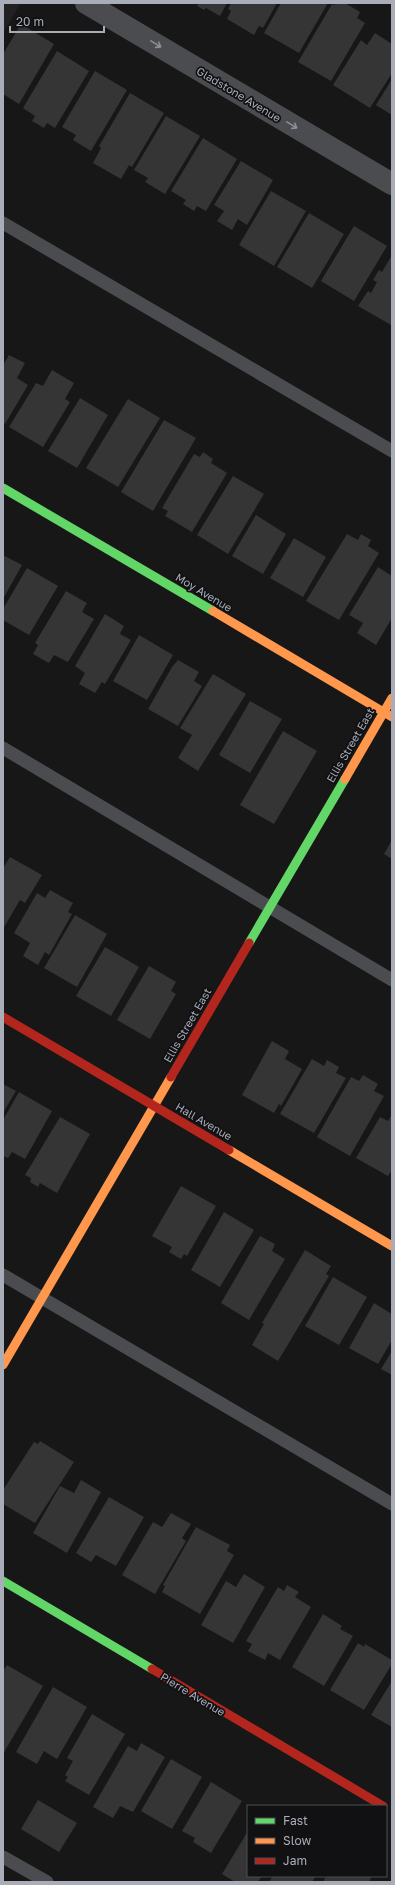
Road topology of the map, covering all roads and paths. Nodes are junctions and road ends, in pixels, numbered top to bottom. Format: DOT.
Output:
graph roads {
  1 [pos="86,3"];
  2 [pos="392,184"];
  3 [pos="3,223"];
  4 [pos="392,451"];
  5 [pos="3,488"];
  6 [pos="392,698"];
  7 [pos="383,712"];
  8 [pos="392,717"];
  9 [pos="3,748"];
  10 [pos="270,906"];
  11 [pos="392,980"];
  12 [pos="3,1017"];
  13 [pos="154,1106"];
  14 [pos="392,1246"];
  15 [pos="3,1275"];
  16 [pos="42,1298"];
  17 [pos="3,1364"];
  18 [pos="392,1504"];
  19 [pos="3,1581"];
  20 [pos="380,1805"];
  21 [pos="3,1857"];
  22 [pos="47,1882"];
  1 -- 2 [label="street, Gladstone Avenue, one-way"];
  3 -- 4 [label="lane"];
  5 -- 7 [label="street, Moy Avenue"];
  6 -- 7 [label="street, Ellis Street East"];
  7 -- 8 [label="street, Moy Avenue"];
  7 -- 10 [label="street, Ellis Street East"];
  9 -- 10 [label="lane"];
  10 -- 11 [label="lane"];
  10 -- 13 [label="street, Ellis Street East"];
  12 -- 13 [label="street, Hall Avenue"];
  13 -- 14 [label="street, Hall Avenue"];
  13 -- 16 [label="street, Ellis Street East"];
  15 -- 16 [label="lane"];
  16 -- 17 [label="street, Ellis Street East"];
  16 -- 18 [label="lane"];
  19 -- 20 [label="street, Pierre Avenue"];
  21 -- 22 [label="lane"];
}
